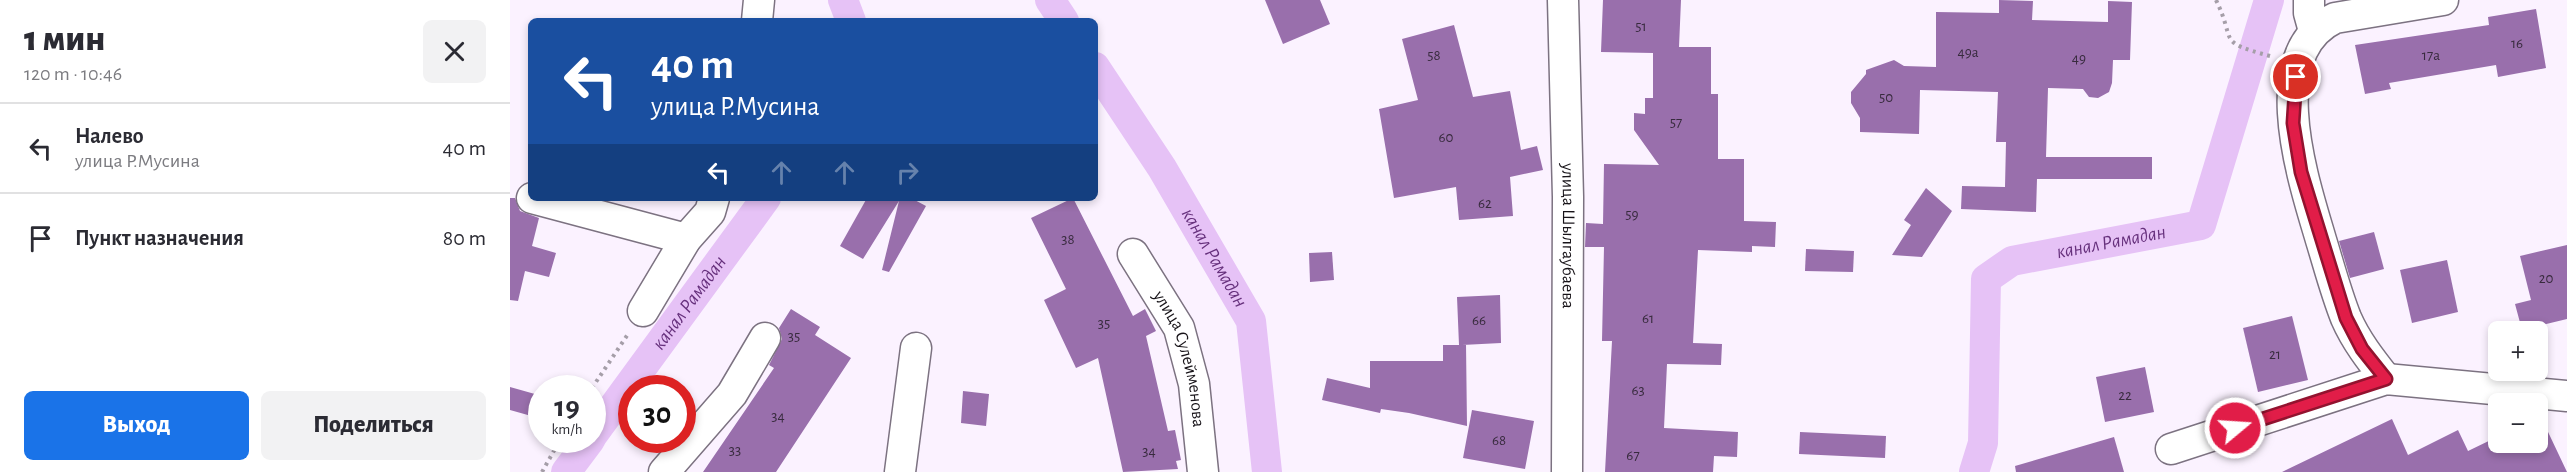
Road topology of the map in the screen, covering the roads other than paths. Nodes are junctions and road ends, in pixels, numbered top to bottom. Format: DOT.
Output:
graph roads {
  1 [pos="759,0"];
  2 [pos="1563,0"];
  3 [pos="2309,0"];
  4 [pos="2443,0"];
  5 [pos="758,18"];
  6 [pos="2314,31"];
  7 [pos="510,192"];
  8 [pos="528,197"];
  9 [pos="542,201"];
  10 [pos="713,201"];
  11 [pos="686,239"];
  12 [pos="1133,254"];
  13 [pos="643,310"];
  14 [pos="765,338"];
  15 [pos="916,348"];
  16 [pos="2386,379"];
  17 [pos="2567,396"];
  18 [pos="2171,449"];
  19 [pos="664,472"];
  20 [pos="900,472"];
  21 [pos="1203,472"];
  22 [pos="1568,472"];
  1 -- 5 [label="street"];
  2 -- 22 [label="street, улица Шылгаубаева"];
  3 -- 6 [label="street"];
  4 -- 6 [label="street"];
  6 -- 16 [label="street"];
  7 -- 8 [label="street"];
  9 -- 11 [label="street"];
  10 -- 11 [label="street"];
  11 -- 13 [label="street"];
  12 -- 21 [label="street, улица Сулейменова"];
  14 -- 19 [label="street"];
  15 -- 20 [label="street"];
  16 -- 17 [label="street"];
  16 -- 18 [label="street"];
}
